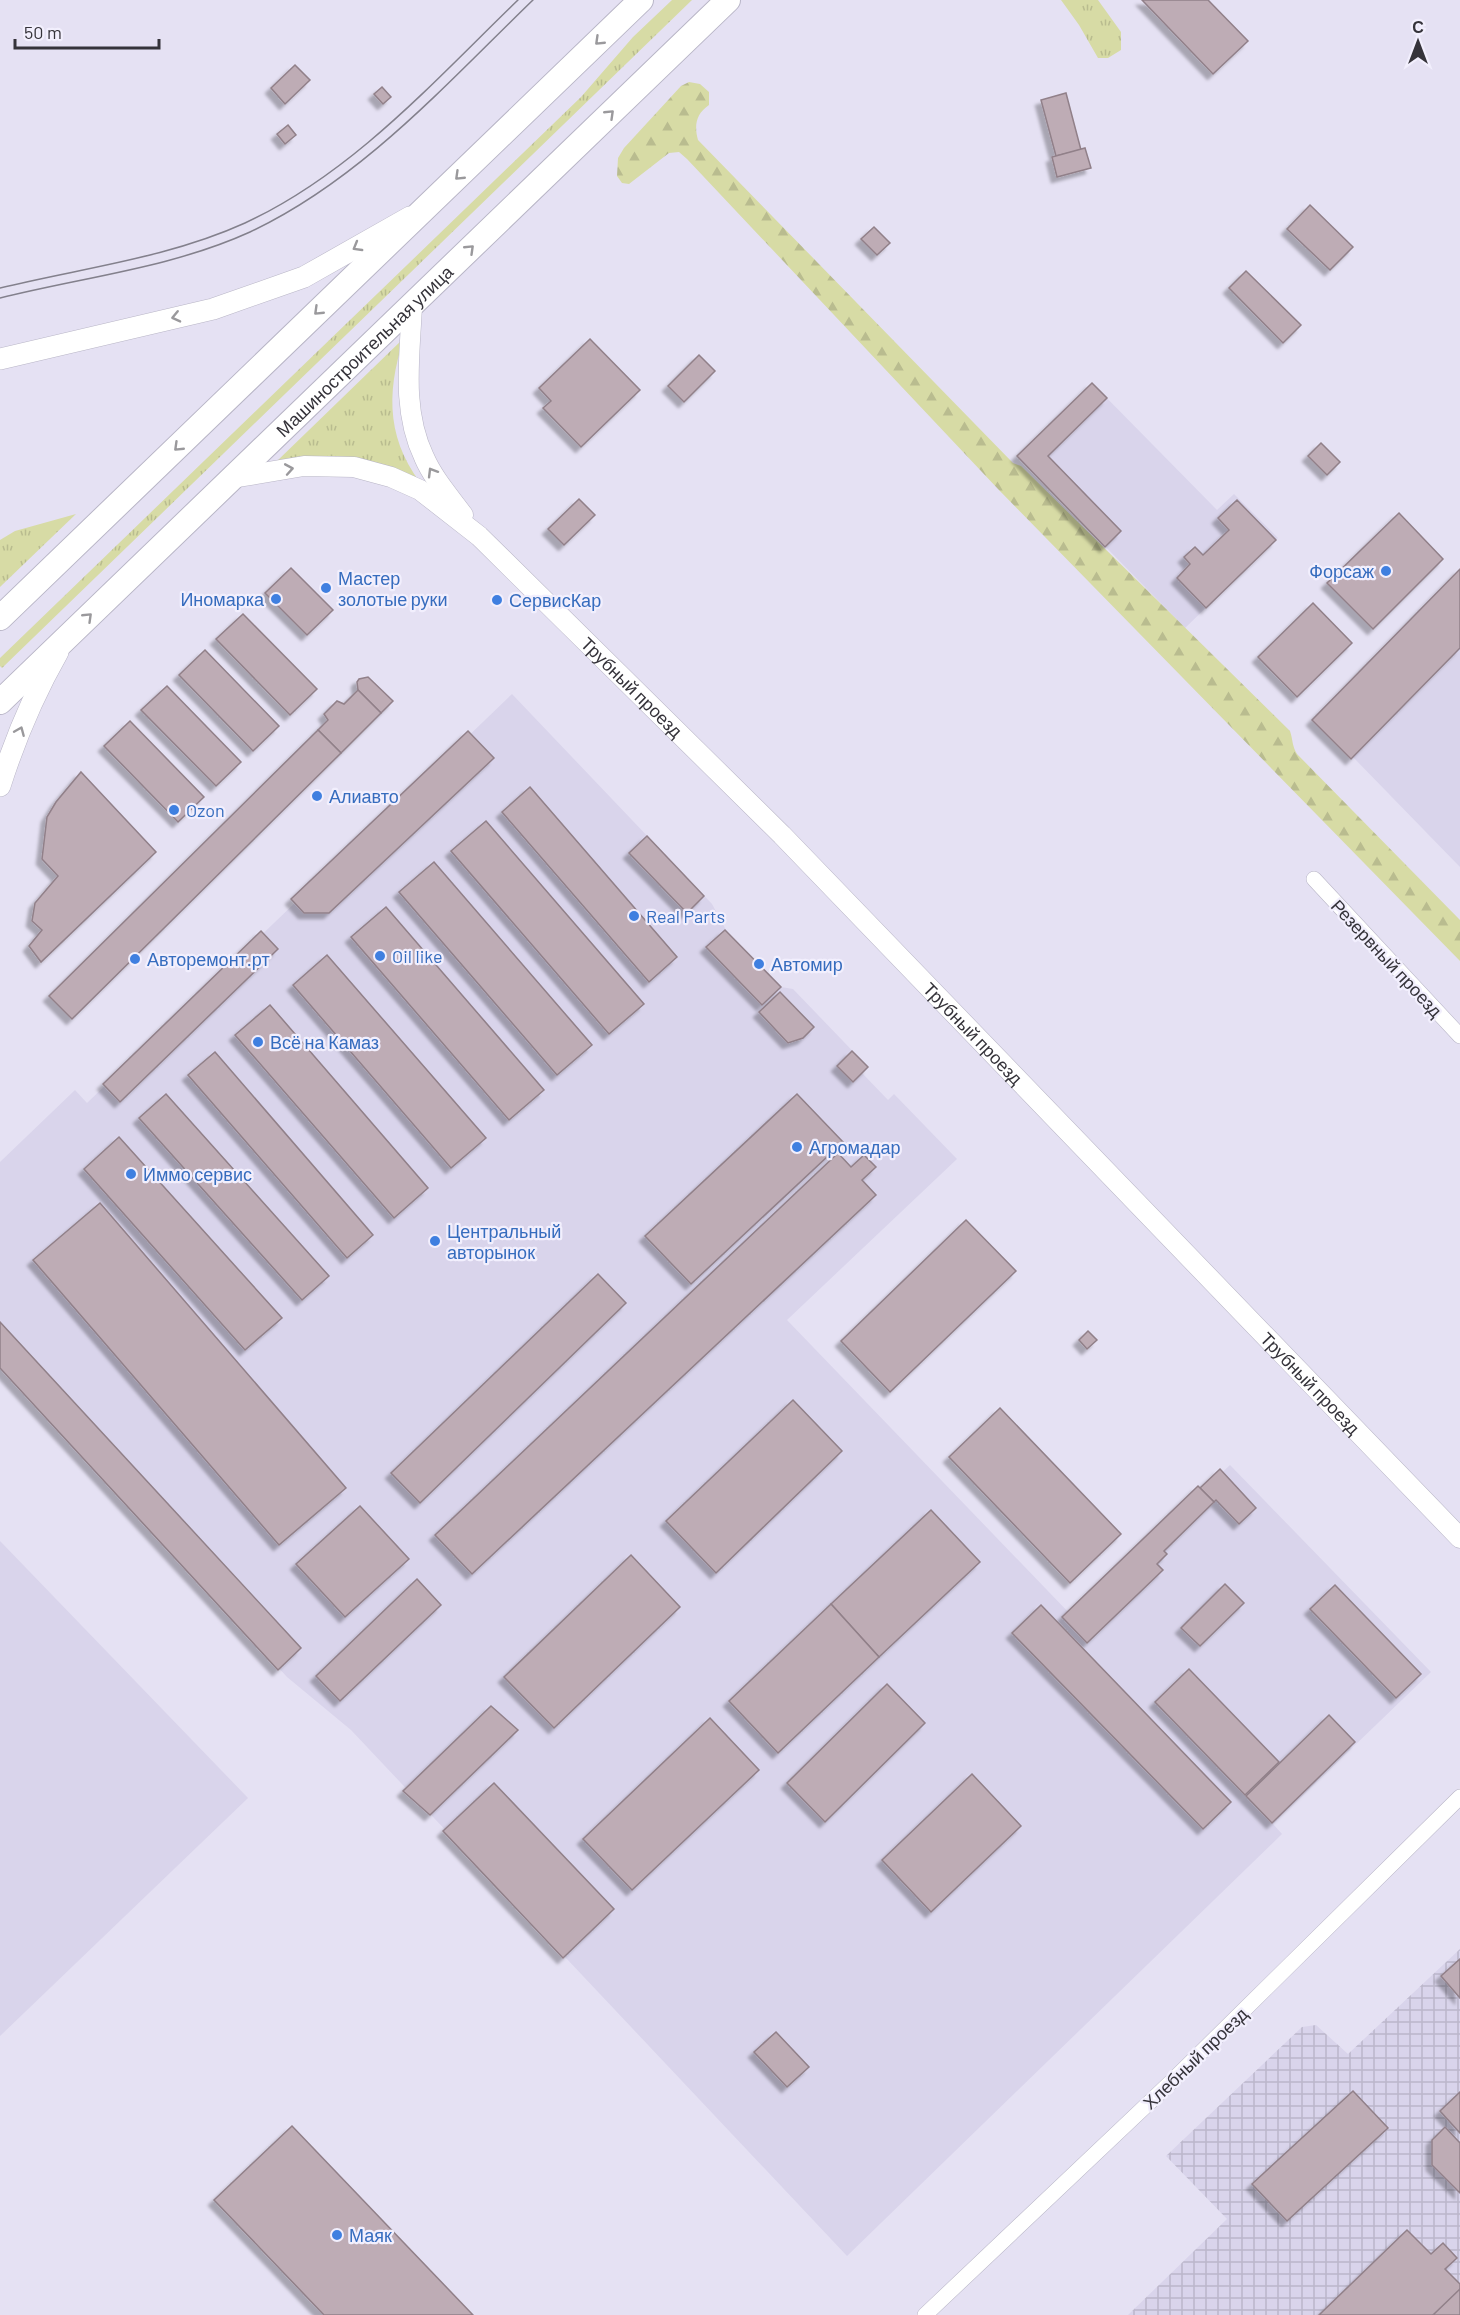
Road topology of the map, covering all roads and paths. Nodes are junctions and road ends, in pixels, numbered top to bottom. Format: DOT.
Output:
graph roads {
  1 [pos="641,0"];
  2 [pos="728,0"];
  3 [pos="426,207"];
  4 [pos="412,305"];
  5 [pos="0,359"];
  6 [pos="232,478"];
  7 [pos="479,536"];
  8 [pos="0,618"];
  9 [pos="66,638"];
  10 [pos="0,702"];
  11 [pos="0,786"];
  12 [pos="1314,879"];
  13 [pos="1460,1036"];
  14 [pos="1460,1538"];
  15 [pos="1460,1797"];
  16 [pos="925,2315"];
  1 -- 3 [label="main road, one-way"];
  4 -- 2 [label="main road, Машиностроительная улица, one-way"];
  3 -- 5 [label="main road, one-way"];
  3 -- 8 [label="main road, one-way"];
  4 -- 6 [label="main road, Машиностроительная улица"];
  7 -- 4 [label="street, one-way"];
  6 -- 7 [label="street, one-way"];
  9 -- 6 [label="main road, Машиностроительная улица, one-way"];
  7 -- 14 [label="street, Трубный проезд"];
  9 -- 10 [label="main road, Машиностроительная улица"];
  11 -- 9 [label="main road, one-way"];
  12 -- 13 [label="street, Резервный проезд"];
  15 -- 16 [label="street, Хлебный проезд"];
}
